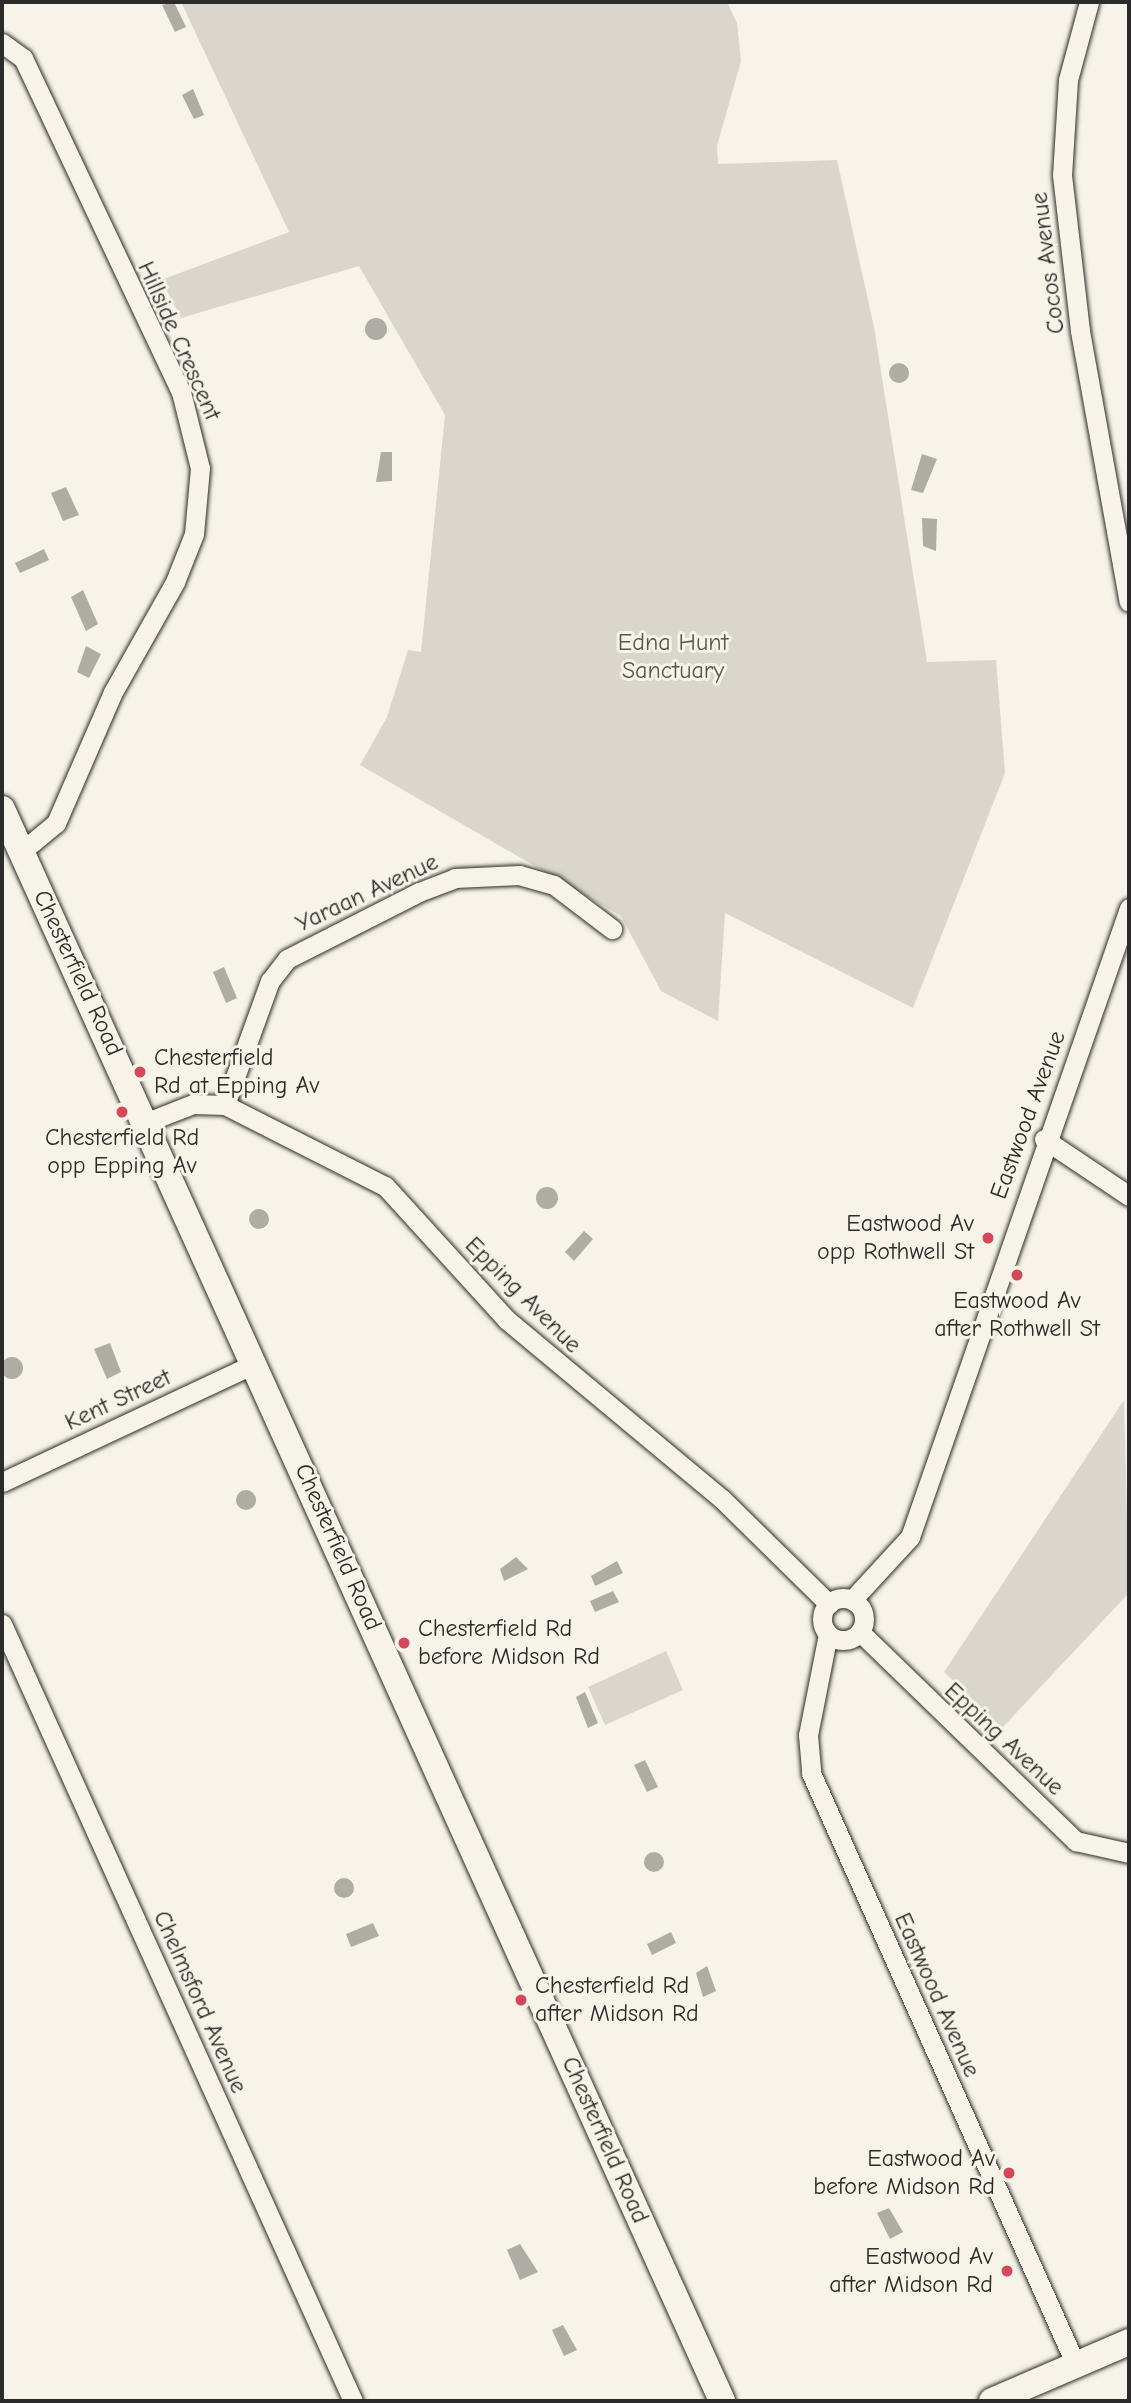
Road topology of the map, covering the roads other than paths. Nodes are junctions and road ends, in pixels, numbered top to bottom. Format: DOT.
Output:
graph roads {
  1 [pos="1089,2"];
  2 [pos="2,43"];
  3 [pos="1127,587"];
  4 [pos="1129,602"];
  5 [pos="2,809"];
  6 [pos="22,852"];
  7 [pos="1129,908"];
  8 [pos="612,929"];
  9 [pos="225,1105"];
  10 [pos="147,1122"];
  11 [pos="1044,1139"];
  12 [pos="1129,1196"];
  13 [pos="256,1363"];
  14 [pos="2,1482"];
  15 [pos="852,1600"];
  16 [pos="828,1604"];
  17 [pos="2,1624"];
  18 [pos="860,1632"];
  19 [pos="828,1634"];
  20 [pos="1129,1853"];
  21 [pos="1129,2342"];
  22 [pos="1076,2365"];
  23 [pos="1026,2395"];
  24 [pos="353,2401"];
  25 [pos="722,2401"];
  26 [pos="992,2401"];
  1 -- 3 [label="street, Cocos Avenue"];
  2 -- 6 [label="street, Hillside Crescent"];
  3 -- 4 [label="street, Cocos Avenue"];
  5 -- 6 [label="street, Chesterfield Road"];
  6 -- 10 [label="street, Chesterfield Road"];
  7 -- 11 [label="street, Eastwood Avenue"];
  8 -- 9 [label="street, Yaraan Avenue"];
  9 -- 10 [label="street, Epping Avenue"];
  9 -- 16 [label="street, Epping Avenue"];
  10 -- 13 [label="street, Chesterfield Road"];
  11 -- 12 [label="street"];
  11 -- 15 [label="street, Eastwood Avenue"];
  13 -- 14 [label="street, Kent Street"];
  13 -- 25 [label="street, Chesterfield Road"];
  15 -- 16 [label="street"];
  15 -- 18 [label="street"];
  16 -- 19 [label="street"];
  17 -- 24 [label="street, Chelmsford Avenue"];
  18 -- 19 [label="street"];
  18 -- 20 [label="street, Epping Avenue"];
  19 -- 22 [label="street, Eastwood Avenue"];
  21 -- 22 [label="street"];
  22 -- 23 [label="street"];
  23 -- 26 [label="street"];
}
